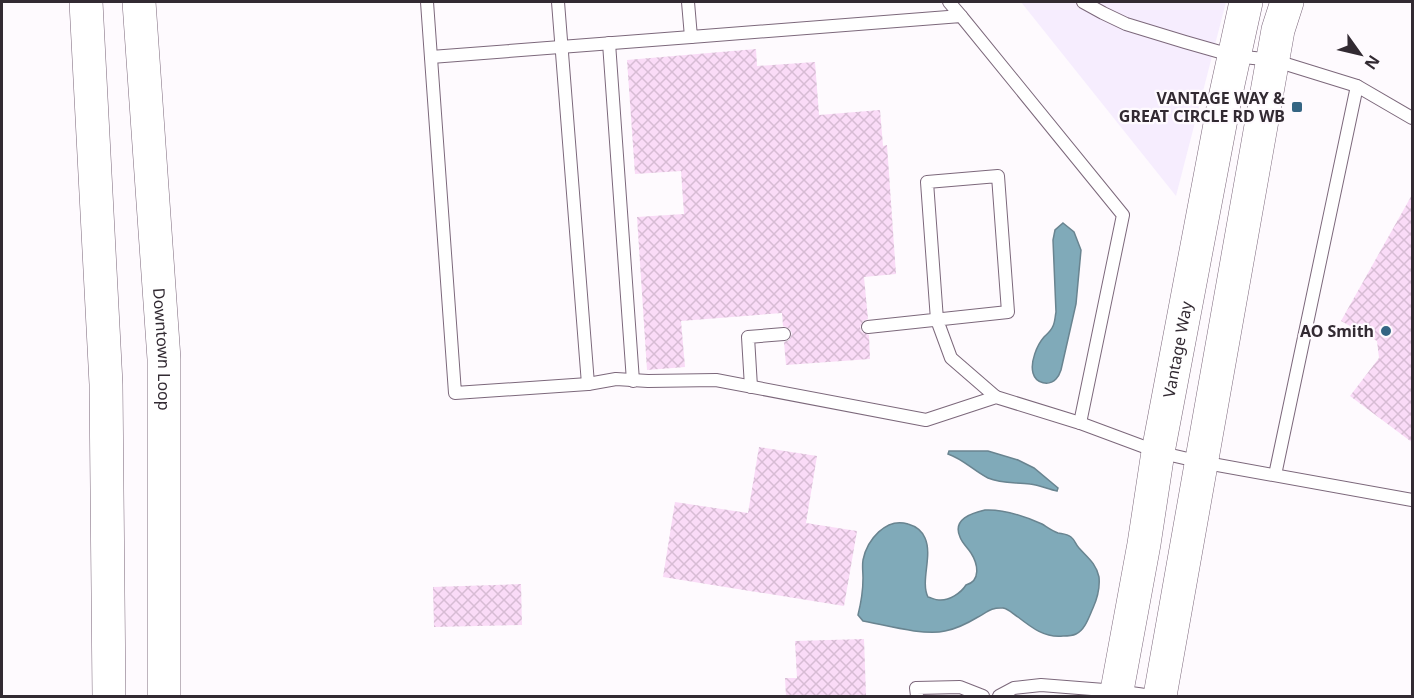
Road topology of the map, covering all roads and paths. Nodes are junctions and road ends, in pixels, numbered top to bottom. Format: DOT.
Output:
graph roads {
  1 [pos="86,2"];
  2 [pos="139,2"];
  3 [pos="427,2"];
  4 [pos="558,2"];
  5 [pos="688,2"];
  6 [pos="949,2"];
  7 [pos="1083,2"];
  8 [pos="1246,2"];
  9 [pos="1287,2"];
  10 [pos="961,16"];
  11 [pos="691,37"];
  12 [pos="609,43"];
  13 [pos="562,46"];
  14 [pos="1234,56"];
  15 [pos="431,57"];
  16 [pos="1273,60"];
  17 [pos="1357,86"];
  18 [pos="1413,118"];
  19 [pos="937,320"];
  20 [pos="868,327"];
  21 [pos="784,334"];
  22 [pos="633,381"];
  23 [pos="588,384"];
  24 [pos="751,387"];
  25 [pos="996,397"];
  26 [pos="1080,423"];
  27 [pos="1158,452"];
  28 [pos="1201,462"];
  29 [pos="1275,475"];
  30 [pos="1413,500"];
  31 [pos="1117,694"];
  32 [pos="109,696"];
  33 [pos="164,696"];
  34 [pos="917,696"];
  35 [pos="983,696"];
  36 [pos="999,696"];
  37 [pos="1152,696"];
  38 [pos="1160,696"];
  1 -- 32 [label="main road"];
  2 -- 33 [label="main road, Downtown Loop"];
  3 -- 15 [label="lane"];
  4 -- 13 [label="lane"];
  5 -- 11 [label="lane"];
  6 -- 10 [label="lane"];
  7 -- 14 [label="lane"];
  8 -- 14 [label="main road, Vantage Way"];
  9 -- 16 [label="main road"];
  10 -- 11 [label="lane"];
  10 -- 26 [label="lane"];
  11 -- 12 [label="lane"];
  12 -- 13 [label="lane"];
  12 -- 22 [label="lane"];
  13 -- 15 [label="lane"];
  13 -- 23 [label="lane"];
  14 -- 16 [label="lane"];
  14 -- 27 [label="main road, Vantage Way"];
  15 -- 23 [label="lane"];
  16 -- 17 [label="lane"];
  16 -- 28 [label="main road"];
  17 -- 18 [label="lane"];
  17 -- 29 [label="lane"];
  19 -- 19 [label="lane"];
  19 -- 20 [label="lane"];
  19 -- 25 [label="lane"];
  21 -- 24 [label="lane"];
  22 -- 23 [label="lane"];
  22 -- 24 [label="lane"];
  24 -- 25 [label="lane"];
  25 -- 26 [label="lane"];
  26 -- 27 [label="lane"];
  27 -- 28 [label="lane"];
  27 -- 31 [label="main road, Vantage Way"];
  28 -- 29 [label="lane"];
  28 -- 38 [label="main road"];
  29 -- 30 [label="lane"];
  31 -- 36 [label="lane"];
  31 -- 37 [label="lane"];
  34 -- 35 [label="lane"];
}
